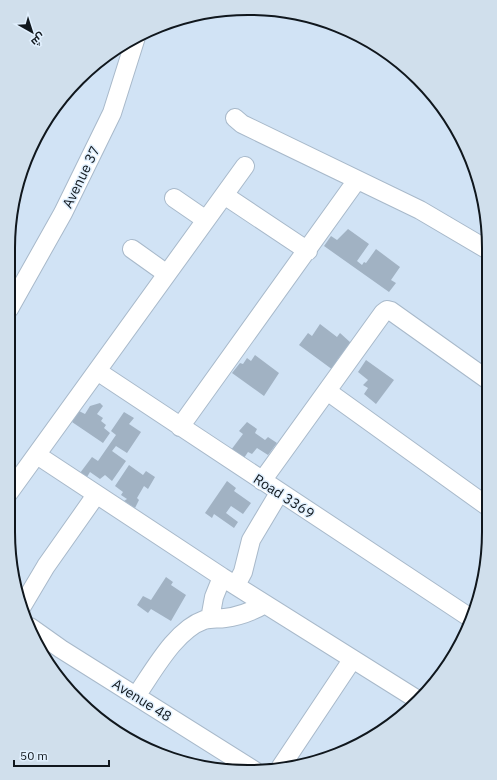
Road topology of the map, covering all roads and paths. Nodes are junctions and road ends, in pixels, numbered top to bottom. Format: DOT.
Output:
graph roads {
  1 [pos="133,45"];
  2 [pos="235,118"];
  3 [pos="245,166"];
  4 [pos="357,180"];
  5 [pos="224,195"];
  6 [pos="174,198"];
  7 [pos="206,220"];
  8 [pos="482,246"];
  9 [pos="132,249"];
  10 [pos="308,251"];
  11 [pos="168,274"];
  12 [pos="15,300"];
  13 [pos="97,371"];
  14 [pos="482,376"];
  15 [pos="327,391"];
  16 [pos="180,427"];
  17 [pos="37,455"];
  18 [pos="262,481"];
  19 [pos="15,485"];
  20 [pos="279,493"];
  21 [pos="96,495"];
  22 [pos="482,502"];
  23 [pos="229,581"];
  24 [pos="25,601"];
  25 [pos="266,604"];
  26 [pos="466,615"];
  27 [pos="210,619"];
  28 [pos="38,633"];
  29 [pos="352,660"];
  30 [pos="136,696"];
  31 [pos="414,697"];
  32 [pos="284,762"];
  33 [pos="245,765"];
  1 -- 12 [label="street, Avenue 37"];
  2 -- 4 [label="street"];
  3 -- 5 [label="street"];
  4 -- 8 [label="street"];
  4 -- 10 [label="street"];
  5 -- 7 [label="street"];
  5 -- 10 [label="street"];
  6 -- 7 [label="street"];
  7 -- 11 [label="street"];
  9 -- 11 [label="street"];
  10 -- 16 [label="street"];
  11 -- 13 [label="street"];
  13 -- 16 [label="street, Road 3369"];
  13 -- 17 [label="street"];
  14 -- 15 [label="street"];
  15 -- 18 [label="street"];
  15 -- 22 [label="street"];
  16 -- 18 [label="street, Road 3369"];
  17 -- 19 [label="street"];
  17 -- 21 [label="street"];
  18 -- 20 [label="street, Road 3369"];
  20 -- 23 [label="street"];
  20 -- 26 [label="street, Road 3369"];
  21 -- 23 [label="street"];
  21 -- 24 [label="street"];
  23 -- 25 [label="street"];
  23 -- 27 [label="street"];
  25 -- 27 [label="street"];
  25 -- 29 [label="street"];
  27 -- 30 [label="street"];
  28 -- 30 [label="street, Avenue 48"];
  29 -- 31 [label="street"];
  29 -- 32 [label="street"];
  30 -- 33 [label="street, Avenue 48"];
}
